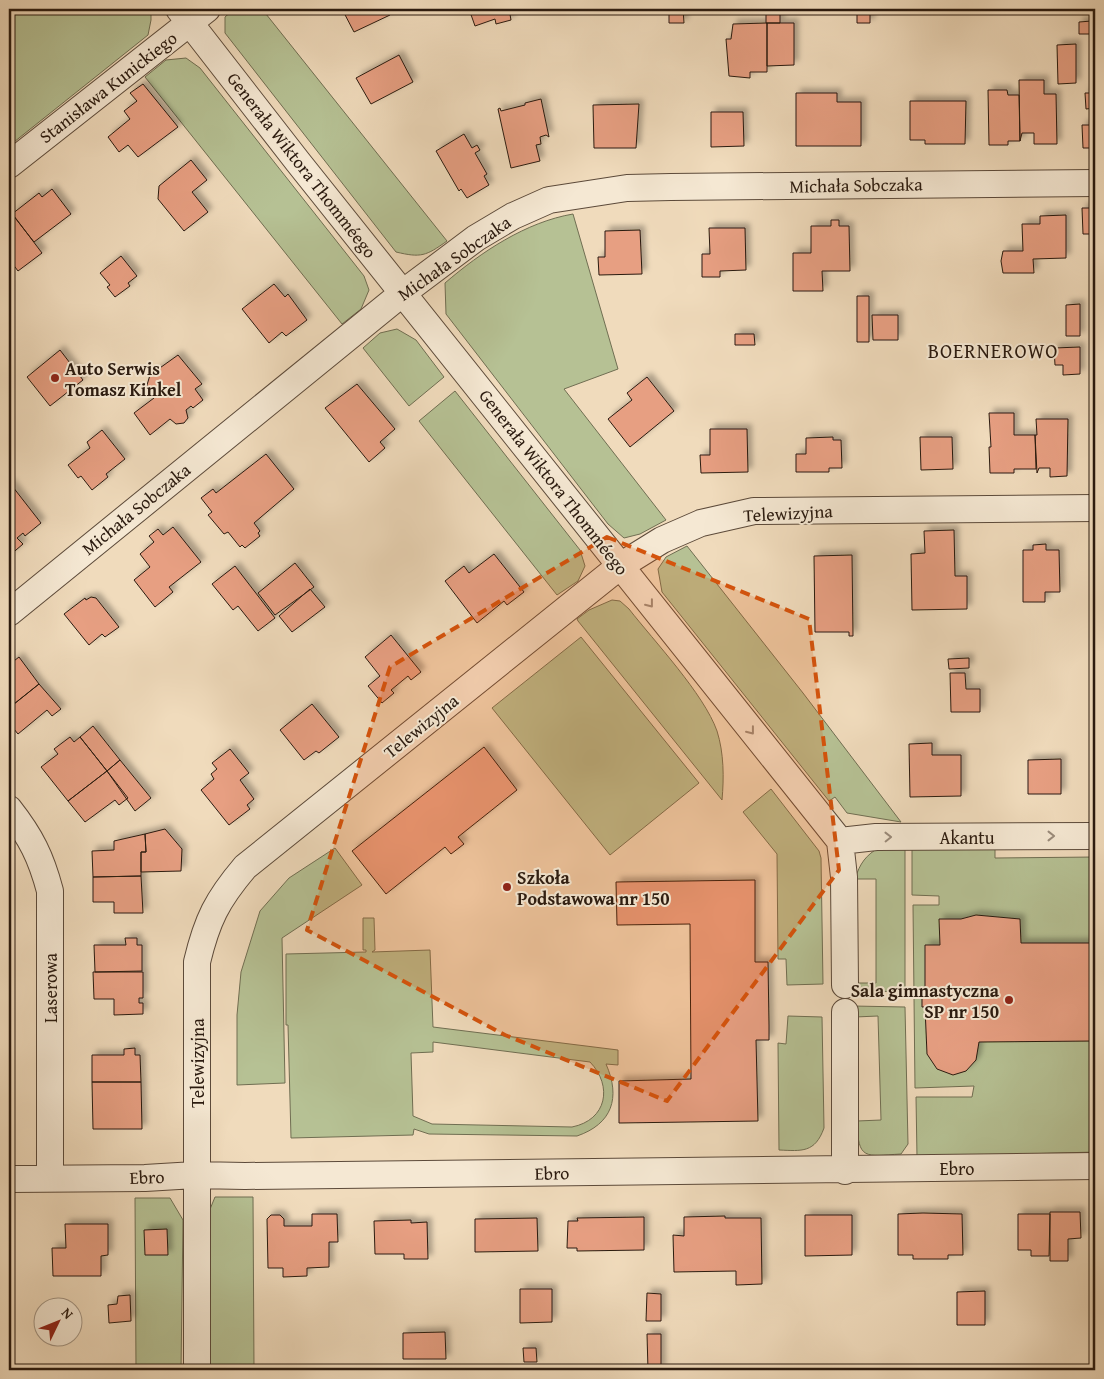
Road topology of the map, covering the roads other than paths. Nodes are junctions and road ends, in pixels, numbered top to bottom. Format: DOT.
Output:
graph roads {
  1 [pos="192,13"];
  2 [pos="9,165"];
  3 [pos="1095,183"];
  4 [pos="404,292"];
  5 [pos="1095,508"];
  6 [pos="620,566"];
  7 [pos="9,612"];
  8 [pos="9,809"];
  9 [pos="1095,836"];
  10 [pos="840,840"];
  11 [pos="845,984"];
  12 [pos="844,1012"];
  13 [pos="1095,1166"];
  14 [pos="845,1171"];
  15 [pos="196,1174"];
  16 [pos="50,1178"];
  17 [pos="9,1179"];
  18 [pos="196,1370"];
  1 -- 2 [label="street, Stanisława Kunickiego"];
  1 -- 4 [label="street, Generała Wiktora Thomméego"];
  3 -- 4 [label="street, Michała Sobczaka"];
  4 -- 6 [label="street, Generała Wiktora Thomméego"];
  4 -- 7 [label="street, Michała Sobczaka"];
  5 -- 6 [label="street, Telewizyjna"];
  6 -- 10 [label="street, Generała Wiktora Thomméego, one-way"];
  6 -- 15 [label="street, Telewizyjna"];
  8 -- 16 [label="street, Laserowa"];
  10 -- 9 [label="street, Akantu, one-way"];
  10 -- 11 [label="street"];
  12 -- 14 [label="street"];
  13 -- 14 [label="street, Ebro"];
  14 -- 15 [label="street, Ebro"];
  15 -- 16 [label="street, Ebro"];
  15 -- 18 [label="street, Telewizyjna"];
  16 -- 17 [label="street, Ebro"];
}
